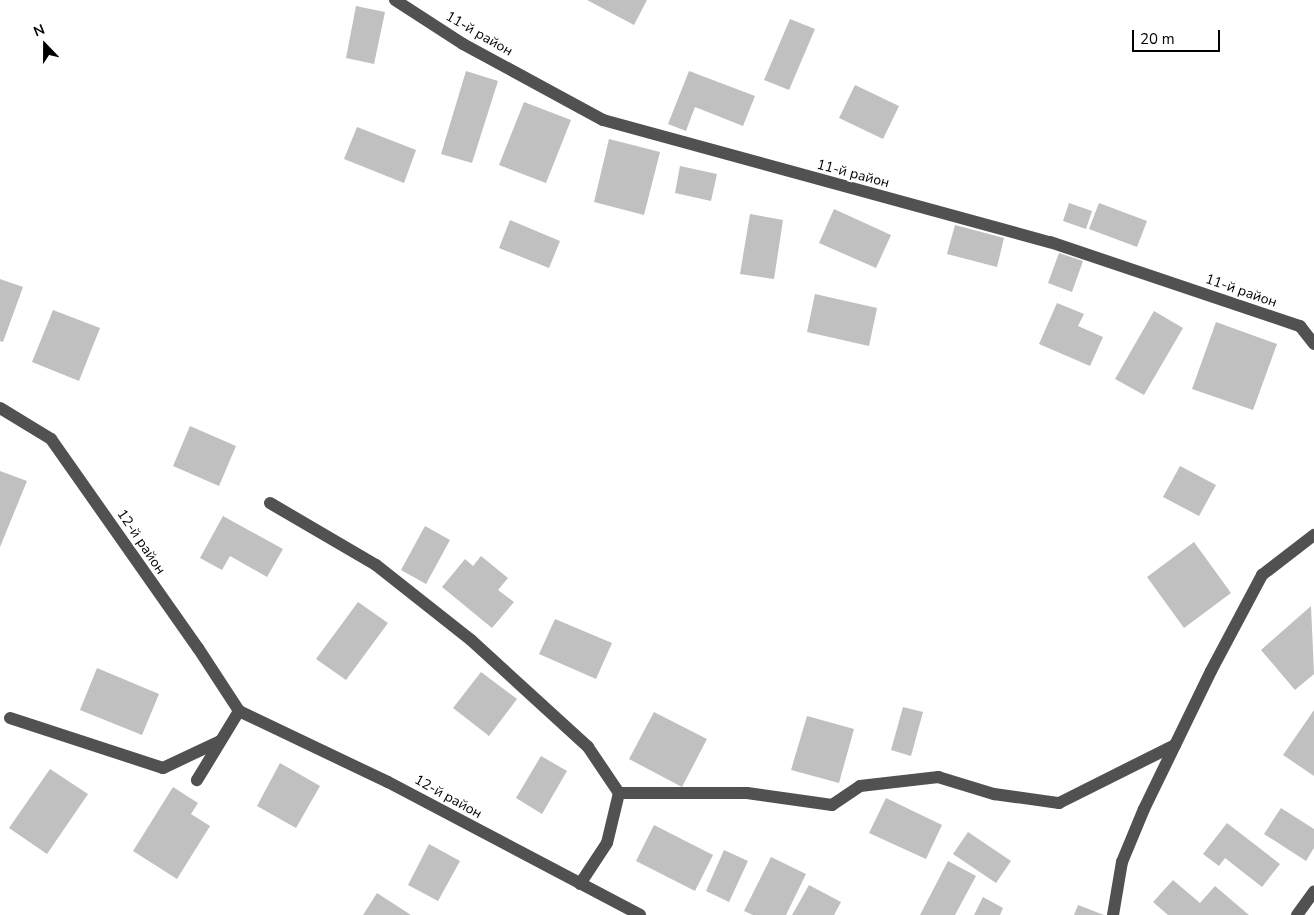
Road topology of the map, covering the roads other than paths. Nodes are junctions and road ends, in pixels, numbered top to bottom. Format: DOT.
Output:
graph roads {
  1 [pos="395,0"];
  2 [pos="1314,344"];
  3 [pos="0,408"];
  4 [pos="270,503"];
  5 [pos="1314,535"];
  6 [pos="239,711"];
  7 [pos="10,718"];
  8 [pos="220,741"];
  9 [pos="1174,746"];
  10 [pos="197,780"];
  11 [pos="619,793"];
  12 [pos="580,884"];
  13 [pos="1314,892"];
  14 [pos="640,915"];
  15 [pos="1113,915"];
  16 [pos="1297,915"];
  1 -- 2 [label="street, 11-й район"];
  3 -- 6 [label="street, 12-й район"];
  4 -- 11 [label="street"];
  5 -- 9 [label="street"];
  6 -- 8 [label="street"];
  6 -- 12 [label="street, 12-й район"];
  7 -- 8 [label="street"];
  8 -- 10 [label="street"];
  9 -- 11 [label="street"];
  9 -- 15 [label="street"];
  11 -- 12 [label="street"];
  12 -- 14 [label="street, 12-й район"];
  13 -- 16 [label="street"];
}
